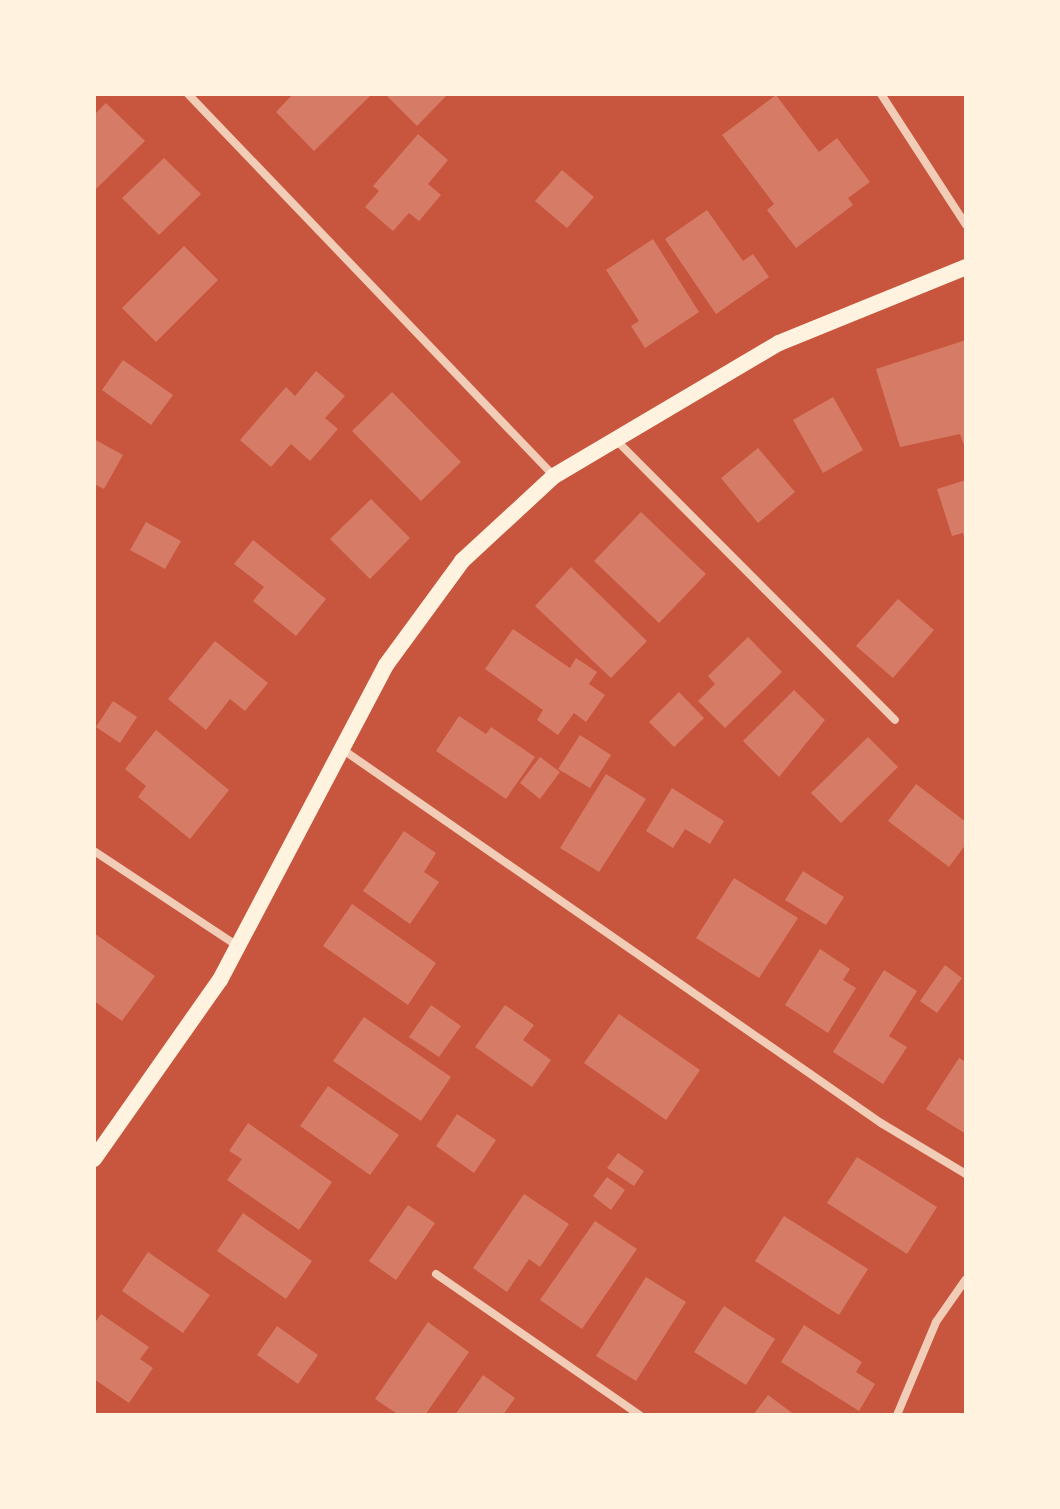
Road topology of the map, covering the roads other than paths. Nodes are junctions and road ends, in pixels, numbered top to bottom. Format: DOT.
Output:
graph roads {
  1 [pos="188,94"];
  2 [pos="881,94"];
  3 [pos="966,225"];
  4 [pos="966,267"];
  5 [pos="616,440"];
  6 [pos="554,476"];
  7 [pos="895,720"];
  8 [pos="339,747"];
  9 [pos="94,851"];
  10 [pos="239,947"];
  11 [pos="94,1159"];
  12 [pos="966,1174"];
  13 [pos="436,1274"];
  14 [pos="966,1279"];
  15 [pos="640,1415"];
  16 [pos="897,1415"];
  1 -- 6 [label="street"];
  2 -- 3 [label="street"];
  4 -- 5 [label="main road"];
  5 -- 6 [label="main road"];
  5 -- 7 [label="street"];
  6 -- 8 [label="main road"];
  8 -- 10 [label="main road"];
  8 -- 12 [label="street"];
  9 -- 10 [label="street"];
  10 -- 11 [label="main road"];
  13 -- 15 [label="street"];
  14 -- 16 [label="street"];
}
